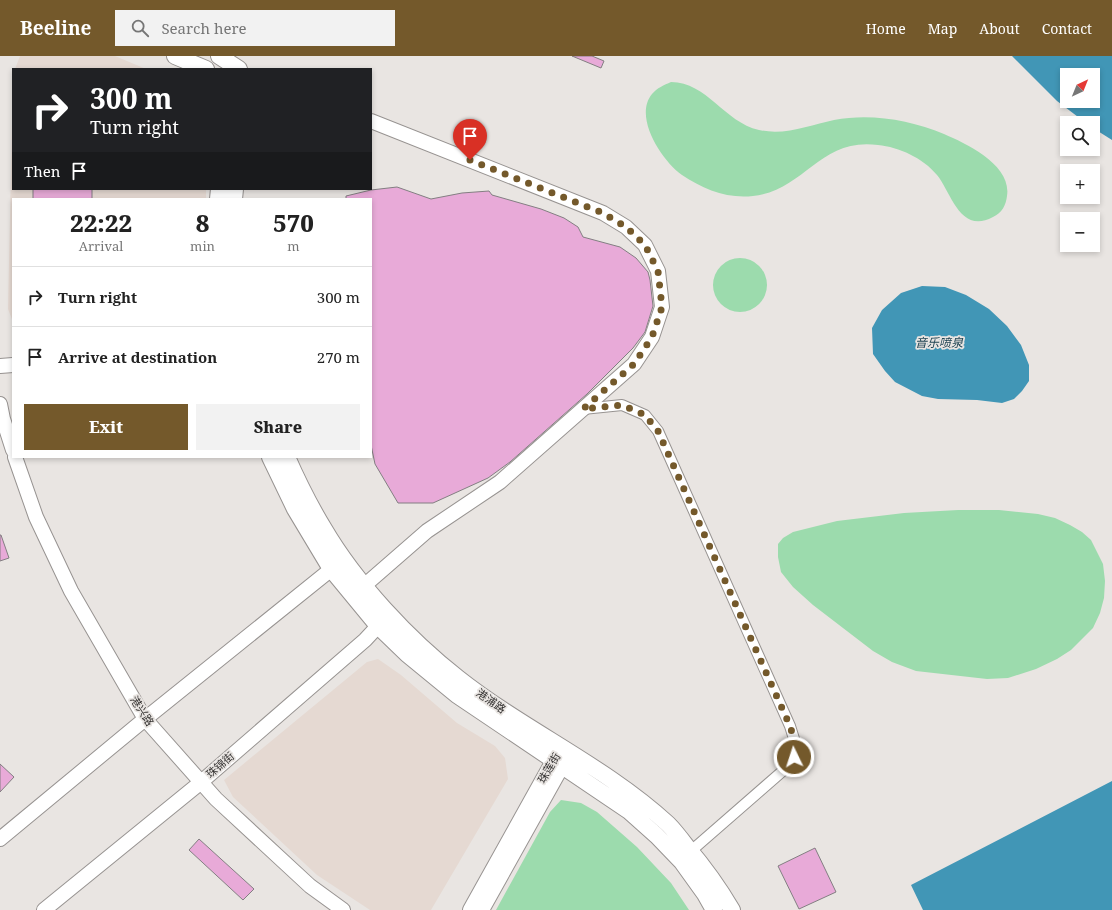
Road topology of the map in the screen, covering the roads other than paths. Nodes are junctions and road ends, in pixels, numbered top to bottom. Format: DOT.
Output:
graph roads {
  1 [pos="175,56"];
  2 [pos="219,56"];
  3 [pos="204,68"];
  4 [pos="237,68"];
  5 [pos="372,122"];
  6 [pos="12,365"];
  7 [pos="0,366"];
  8 [pos="0,404"];
  9 [pos="583,409"];
  10 [pos="12,447"];
  11 [pos="16,458"];
  12 [pos="270,458"];
  13 [pos="286,458"];
  14 [pos="344,559"];
  15 [pos="331,569"];
  16 [pos="365,585"];
  17 [pos="386,610"];
  18 [pos="378,626"];
  19 [pos="146,719"];
  20 [pos="565,750"];
  21 [pos="557,763"];
  22 [pos="200,783"];
  23 [pos="0,839"];
  24 [pos="690,851"];
  25 [pos="44,910"];
  26 [pos="343,910"];
  27 [pos="470,910"];
  28 [pos="482,910"];
  29 [pos="714,910"];
  30 [pos="732,910"];
  1 -- 3 [label="main road"];
  2 -- 4 [label="main road"];
  5 -- 9 [label="main road"];
  6 -- 7 [label="main road"];
  8 -- 10 [label="main road"];
  9 -- 16 [label="main road"];
  9 -- 24 [label="street"];
  11 -- 19 [label="main road, 港兴路"];
  12 -- 15 [label="main road, 港浦路"];
  13 -- 14 [label="main road, 港浦路"];
  14 -- 15 [label="main road"];
  14 -- 16 [label="main road, 港浦路"];
  15 -- 18 [label="main road, 港浦路"];
  15 -- 19 [label="main road"];
  16 -- 17 [label="main road, 港浦路"];
  17 -- 18 [label="main road, 珠锦街"];
  17 -- 20 [label="main road, 港浦路"];
  18 -- 21 [label="main road, 港浦路"];
  18 -- 22 [label="main road, 珠锦街"];
  19 -- 22 [label="main road, 港兴路"];
  19 -- 23 [label="main road"];
  20 -- 21 [label="main road, 珠莲街"];
  20 -- 24 [label="main road, 港浦路"];
  21 -- 27 [label="main road, 珠莲街"];
  21 -- 28 [label="main road, 珠莲街"];
  21 -- 29 [label="main road, 港浦路"];
  22 -- 25 [label="main road, 珠锦街"];
  22 -- 26 [label="main road, 港兴路"];
  24 -- 30 [label="main road, 港浦路"];
}
